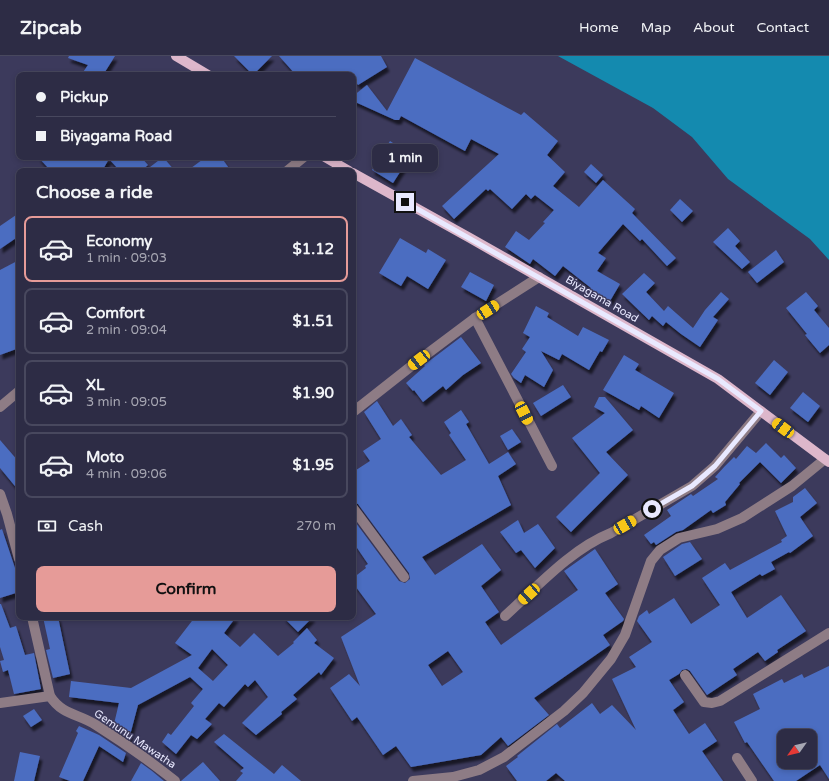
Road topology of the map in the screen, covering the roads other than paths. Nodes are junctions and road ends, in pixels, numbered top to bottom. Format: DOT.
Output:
graph roads {
  1 [pos="176,56"];
  2 [pos="202,72"];
  3 [pos="300,160"];
  4 [pos="330,160"];
  5 [pos="291,168"];
  6 [pos="344,168"];
  7 [pos="356,175"];
  8 [pos="539,277"];
  9 [pos="475,318"];
  10 [pos="16,394"];
  11 [pos="0,407"];
  12 [pos="356,410"];
  13 [pos="761,411"];
  14 [pos="827,461"];
  15 [pos="552,466"];
  16 [pos="0,494"];
  17 [pos="356,512"];
  18 [pos="16,547"];
  19 [pos="404,577"];
  20 [pos="505,616"];
  21 [pos="33,620"];
  22 [pos="829,633"];
  23 [pos="685,674"];
  24 [pos="50,696"];
  25 [pos="0,703"];
  26 [pos="737,758"];
  27 [pos="175,781"];
  28 [pos="413,781"];
  29 [pos="752,781"];
  1 -- 2 [label="main road"];
  3 -- 5 [label="street"];
  4 -- 6 [label="main road"];
  7 -- 8 [label="main road, Biyagama Road"];
  8 -- 9 [label="street"];
  8 -- 13 [label="main road, Biyagama Road"];
  9 -- 12 [label="street"];
  9 -- 15 [label="street"];
  10 -- 11 [label="street"];
  13 -- 14 [label="main road, Biyagama Road"];
  13 -- 20 [label="street"];
  14 -- 28 [label="street"];
  16 -- 18 [label="street"];
  17 -- 19 [label="street"];
  21 -- 24 [label="street"];
  22 -- 23 [label="street"];
  24 -- 25 [label="street"];
  24 -- 27 [label="street, Gemunu Mawatha"];
  26 -- 29 [label="street"];
}
